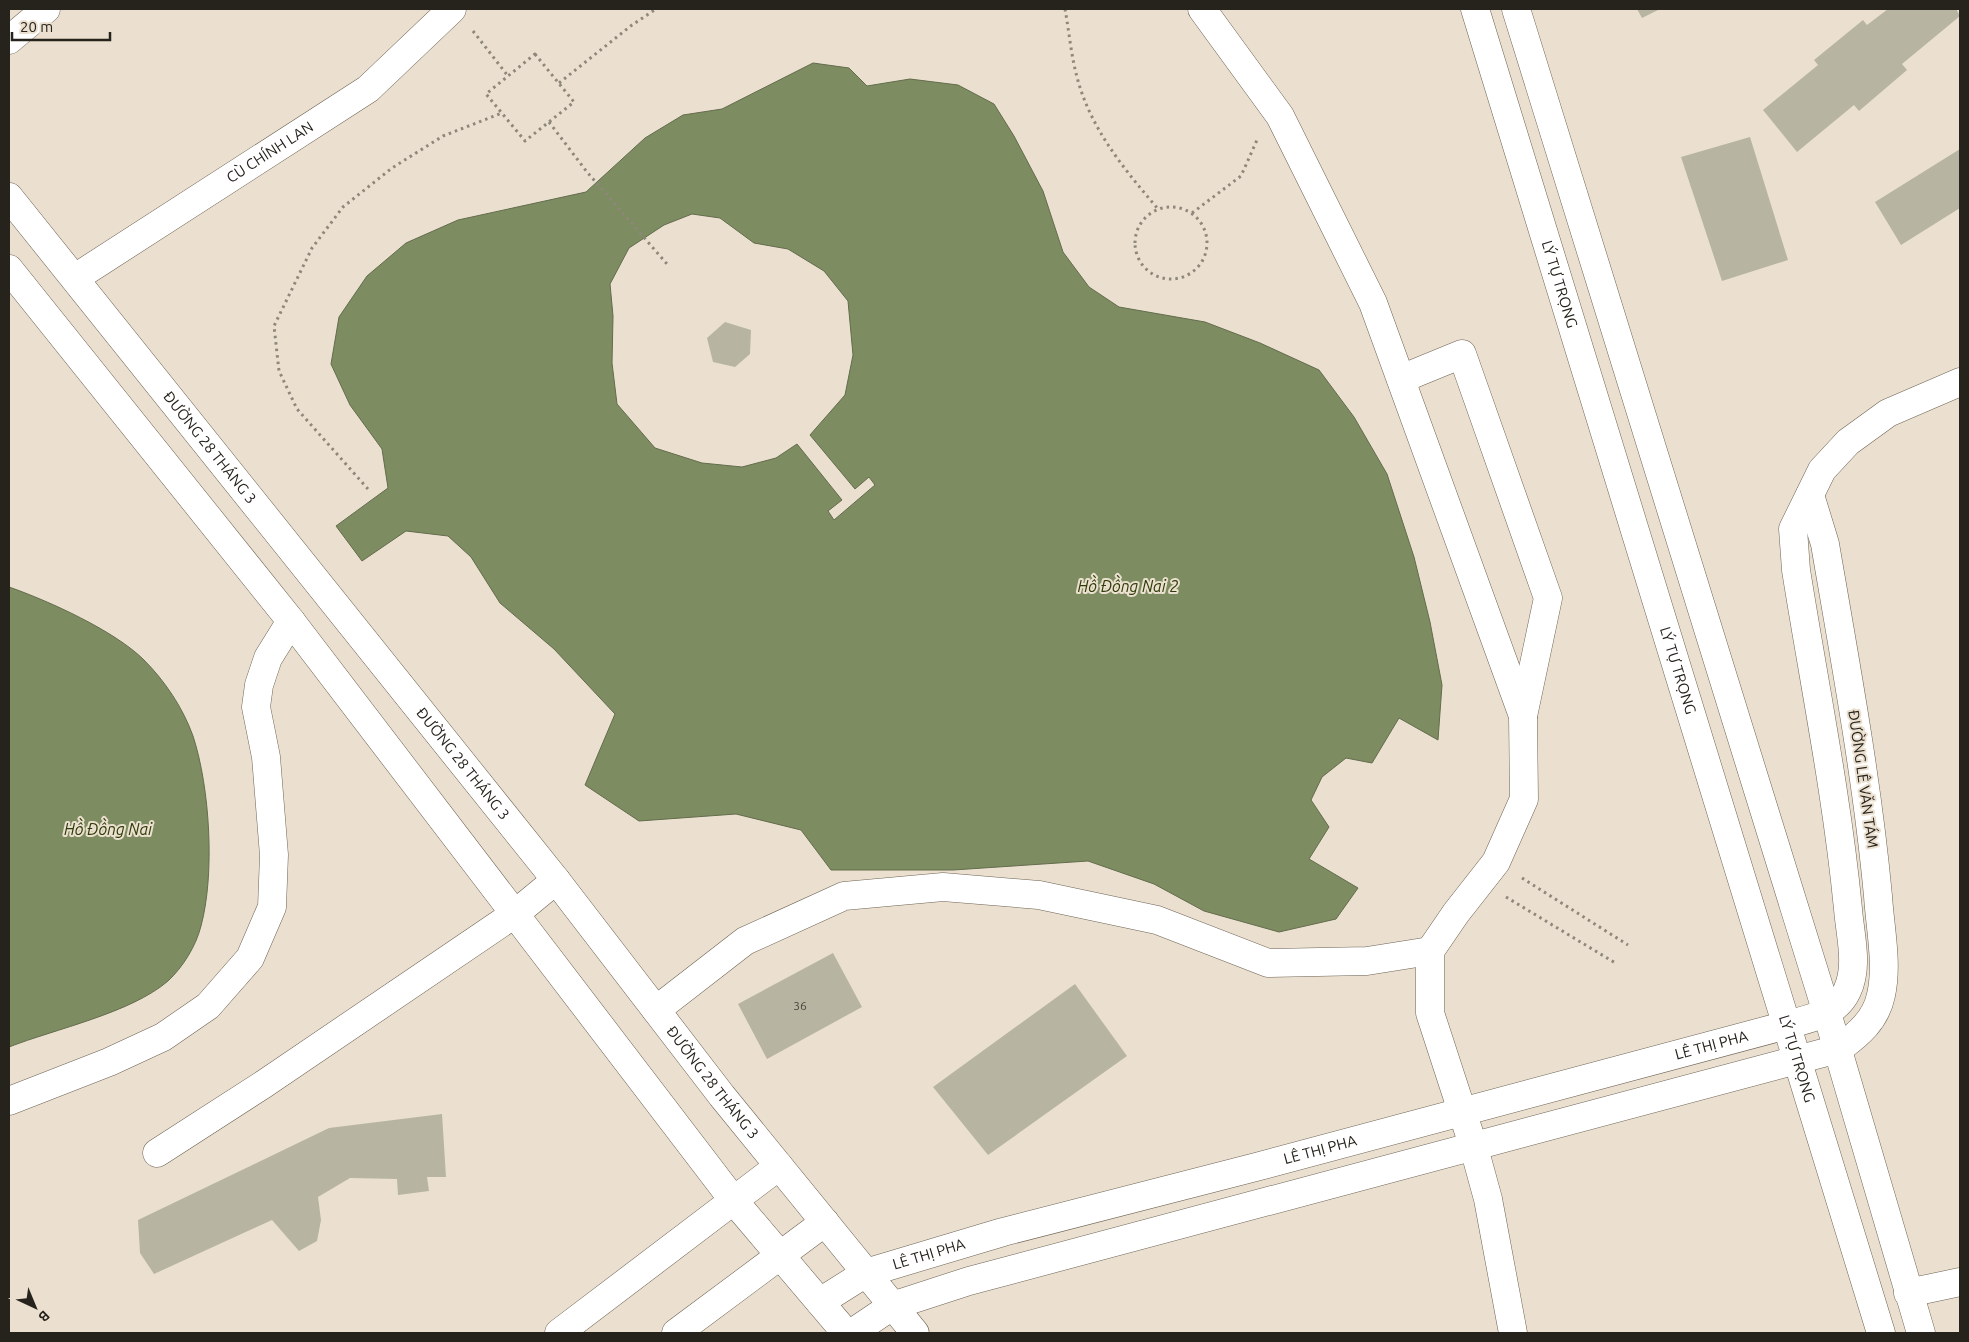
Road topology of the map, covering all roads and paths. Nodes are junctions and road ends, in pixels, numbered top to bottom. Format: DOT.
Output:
graph roads {
  1 [pos="46,9"];
  2 [pos="656,9"];
  3 [pos="1066,9"];
  4 [pos="1202,9"];
  5 [pos="1475,9"];
  6 [pos="1516,9"];
  7 [pos="460,16"];
  8 [pos="9,40"];
  9 [pos="508,76"];
  10 [pos="559,83"];
  11 [pos="502,113"];
  12 [pos="1280,116"];
  13 [pos="549,122"];
  14 [pos="9,197"];
  15 [pos="1158,209"];
  16 [pos="1192,213"];
  17 [pos="667,264"];
  18 [pos="9,269"];
  19 [pos="75,278"];
  20 [pos="1401,379"];
  21 [pos="1960,382"];
  22 [pos="368,489"];
  23 [pos="1810,495"];
  24 [pos="291,622"];
  25 [pos="1523,716"];
  26 [pos="1488,872"];
  27 [pos="556,880"];
  28 [pos="516,913"];
  29 [pos="1628,946"];
  30 [pos="1430,951"];
  31 [pos="1616,964"];
  32 [pos="656,1010"];
  33 [pos="1827,1013"];
  34 [pos="1787,1024"];
  35 [pos="1838,1049"];
  36 [pos="1797,1060"];
  37 [pos="9,1101"];
  38 [pos="1461,1112"];
  39 [pos="1474,1148"];
  40 [pos="156,1153"];
  41 [pos="779,1166"];
  42 [pos="734,1201"];
  43 [pos="825,1222"];
  44 [pos="781,1256"];
  45 [pos="866,1273"];
  46 [pos="1960,1282"];
  47 [pos="1908,1293"];
  48 [pos="820,1302"];
  49 [pos="892,1306"];
  50 [pos="559,1333"];
  51 [pos="676,1333"];
  52 [pos="846,1333"];
  53 [pos="852,1333"];
  54 [pos="915,1333"];
  55 [pos="1513,1333"];
  56 [pos="1881,1333"];
  57 [pos="1920,1333"];
  1 -- 8 [label="main road"];
  2 -- 10 [label="path"];
  3 -- 15 [label="path"];
  4 -- 12 [label="main road"];
  5 -- 34 [label="main road, LÝ TỰ TRỌNG"];
  6 -- 33 [label="main road"];
  7 -- 9 [label="path"];
  7 -- 19 [label="main road, CÙ CHÍNH LAN"];
  9 -- 10 [label="path"];
  9 -- 11 [label="path"];
  10 -- 13 [label="path"];
  11 -- 13 [label="path"];
  11 -- 22 [label="path"];
  12 -- 16 [label="path"];
  12 -- 20 [label="main road"];
  13 -- 17 [label="path"];
  14 -- 19 [label="main road, ĐƯỜNG 28 THÁNG 3"];
  15 -- 16 [label="path"];
  15 -- 16 [label="path"];
  18 -- 24 [label="main road"];
  19 -- 27 [label="main road, ĐƯỜNG 28 THÁNG 3"];
  20 -- 25 [label="main road"];
  20 -- 25 [label="main road"];
  21 -- 23 [label="main road, ĐƯỜNG LÊ VĂN TÁM"];
  23 -- 33 [label="main road, ĐƯỜNG LÊ VĂN TÁM"];
  23 -- 35 [label="main road, ĐƯỜNG LÊ VĂN TÁM"];
  24 -- 28 [label="main road"];
  24 -- 37 [label="main road"];
  25 -- 26 [label="main road"];
  26 -- 29 [label="path"];
  26 -- 30 [label="main road"];
  26 -- 31 [label="path"];
  27 -- 28 [label="main road"];
  27 -- 32 [label="main road, ĐƯỜNG 28 THÁNG 3"];
  28 -- 40 [label="main road"];
  28 -- 42 [label="main road"];
  30 -- 32 [label="main road"];
  30 -- 38 [label="main road"];
  32 -- 41 [label="main road, ĐƯỜNG 28 THÁNG 3"];
  33 -- 34 [label="main road, LÊ THỊ PHA"];
  33 -- 35 [label="main road"];
  34 -- 36 [label="main road, LÝ TỰ TRỌNG"];
  34 -- 38 [label="main road, LÊ THỊ PHA"];
  35 -- 36 [label="main road"];
  35 -- 47 [label="main road"];
  36 -- 39 [label="main road"];
  36 -- 56 [label="main road, LÝ TỰ TRỌNG"];
  38 -- 39 [label="main road"];
  38 -- 45 [label="main road, LÊ THỊ PHA"];
  39 -- 49 [label="main road"];
  39 -- 55 [label="main road"];
  41 -- 42 [label="main road"];
  41 -- 43 [label="main road, ĐƯỜNG 28 THÁNG 3"];
  42 -- 44 [label="main road"];
  42 -- 50 [label="main road"];
  43 -- 44 [label="main road"];
  43 -- 45 [label="main road, ĐƯỜNG 28 THÁNG 3"];
  44 -- 48 [label="main road"];
  44 -- 51 [label="main road"];
  45 -- 48 [label="main road, LÊ THỊ PHA"];
  45 -- 49 [label="main road, ĐƯỜNG 28 THÁNG 3"];
  46 -- 47 [label="main road"];
  47 -- 57 [label="main road"];
  48 -- 52 [label="main road"];
  49 -- 53 [label="main road"];
  49 -- 54 [label="main road, ĐƯỜNG 28 THÁNG 3"];
}
